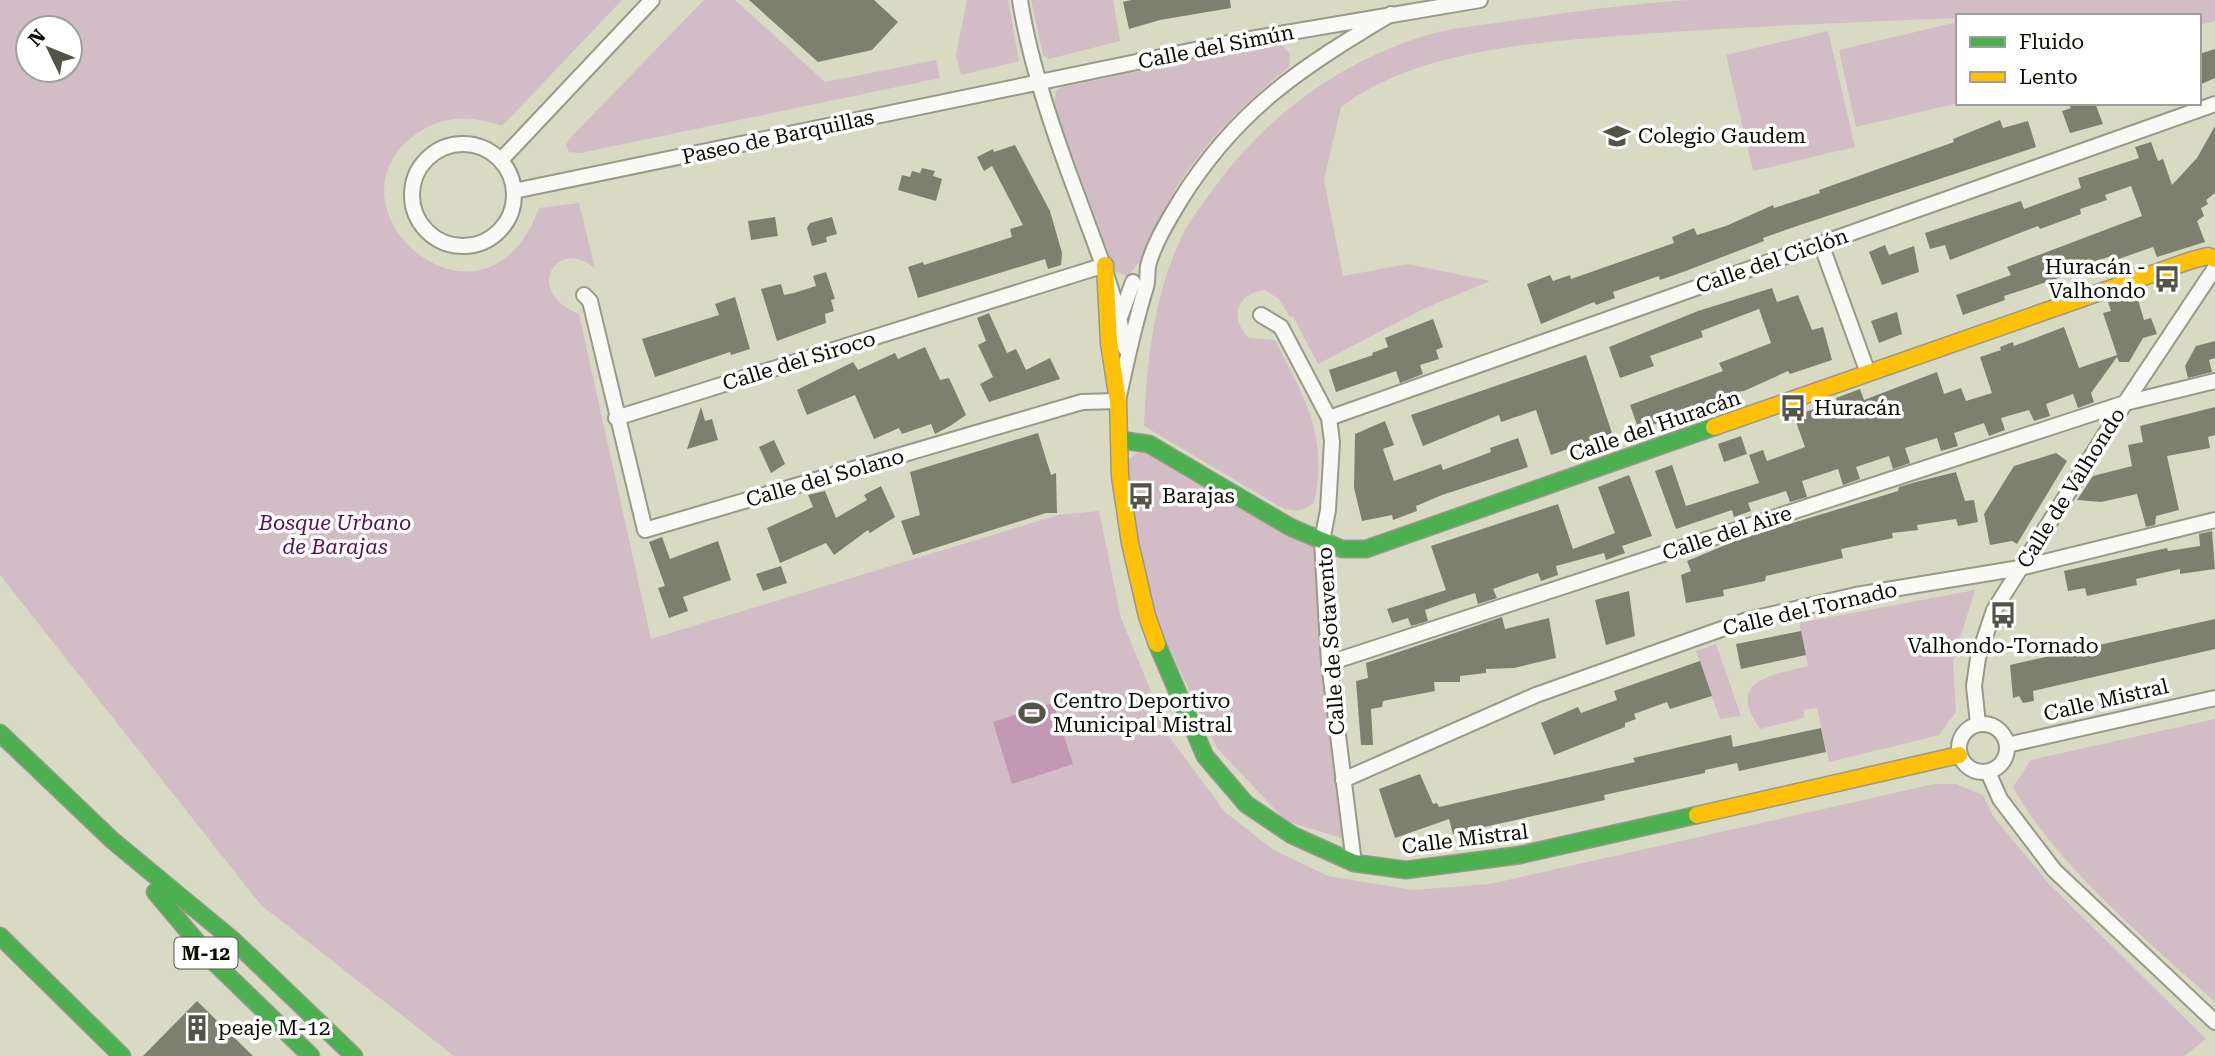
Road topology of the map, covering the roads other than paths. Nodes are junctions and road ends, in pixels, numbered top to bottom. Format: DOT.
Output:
graph roads {
  1 [pos="652,0"];
  2 [pos="1020,0"];
  3 [pos="1480,0"];
  4 [pos="1391,7"];
  5 [pos="1041,83"];
  6 [pos="2215,104"];
  7 [pos="501,160"];
  8 [pos="514,191"];
  9 [pos="1821,244"];
  10 [pos="2215,259"];
  11 [pos="1105,265"];
  12 [pos="1148,267"];
  13 [pos="2215,268"];
  14 [pos="1133,282"];
  15 [pos="584,295"];
  16 [pos="1261,315"];
  17 [pos="1120,317"];
  18 [pos="1109,343"];
  19 [pos="1127,360"];
  20 [pos="1868,373"];
  21 [pos="2215,381"];
  22 [pos="1118,401"];
  23 [pos="2124,403"];
  24 [pos="616,418"];
  25 [pos="1329,418"];
  26 [pos="1120,440"];
  27 [pos="2215,520"];
  28 [pos="1322,541"];
  29 [pos="2020,568"];
  30 [pos="1329,663"];
  31 [pos="2215,698"];
  32 [pos="1978,724"];
  33 [pos="0,733"];
  34 [pos="2007,745"];
  35 [pos="1959,755"];
  36 [pos="1988,772"];
  37 [pos="1343,780"];
  38 [pos="111,839"];
  39 [pos="1354,863"];
  40 [pos="0,936"];
  41 [pos="2215,1022"];
  42 [pos="122,1056"];
  43 [pos="311,1056"];
  44 [pos="355,1056"];
  1 -- 7 [label="street"];
  2 -- 5 [label="street"];
  3 -- 4 [label="street, Calle del Simún"];
  4 -- 5 [label="street, Calle del Simún"];
  4 -- 12 [label="street"];
  5 -- 8 [label="street, Paseo de Barquillas"];
  5 -- 11 [label="street"];
  6 -- 9 [label="street, Calle del Ciclón"];
  7 -- 8 [label="street"];
  7 -- 8 [label="street"];
  9 -- 20 [label="street"];
  9 -- 25 [label="street, Calle del Ciclón"];
  10 -- 20 [label="main road, Calle del Huracán"];
  11 -- 14 [label="street"];
  11 -- 17 [label="street"];
  11 -- 18 [label="main road, Calle Mistral"];
  11 -- 24 [label="street, Calle del Siroco"];
  12 -- 14 [label="street"];
  12 -- 19 [label="street"];
  13 -- 23 [label="street, Calle de Valhondo"];
  14 -- 17 [label="street"];
  15 -- 24 [label="street"];
  16 -- 25 [label="street, Calle de Sotavento"];
  17 -- 18 [label="street"];
  17 -- 19 [label="street"];
  18 -- 22 [label="main road, Calle Mistral"];
  19 -- 22 [label="street"];
  20 -- 28 [label="main road, Calle del Huracán"];
  21 -- 23 [label="street, Calle del Aire"];
  22 -- 24 [label="street, Calle del Solano"];
  22 -- 26 [label="main road, Calle Mistral"];
  23 -- 29 [label="street, Calle de Valhondo"];
  23 -- 30 [label="street, Calle del Aire"];
  25 -- 28 [label="street, Calle de Sotavento"];
  26 -- 28 [label="main road, Calle del Huracán"];
  26 -- 39 [label="main road, Calle Mistral"];
  27 -- 29 [label="street, Calle del Tornado"];
  28 -- 30 [label="street, Calle de Sotavento"];
  29 -- 32 [label="street, Calle de Valhondo"];
  29 -- 37 [label="street, Calle del Tornado"];
  30 -- 37 [label="street, Calle de Sotavento"];
  31 -- 34 [label="street, Calle Mistral"];
  32 -- 34 [label="street"];
  32 -- 35 [label="street"];
  33 -- 38 [label="main road, M-12"];
  34 -- 36 [label="street"];
  35 -- 36 [label="street"];
  35 -- 39 [label="main road, Calle Mistral"];
  36 -- 41 [label="street"];
  37 -- 39 [label="street, Calle de Sotavento"];
  38 -- 43 [label="main road, M-12"];
  38 -- 44 [label="main road"];
  40 -- 42 [label="main road"];
}
